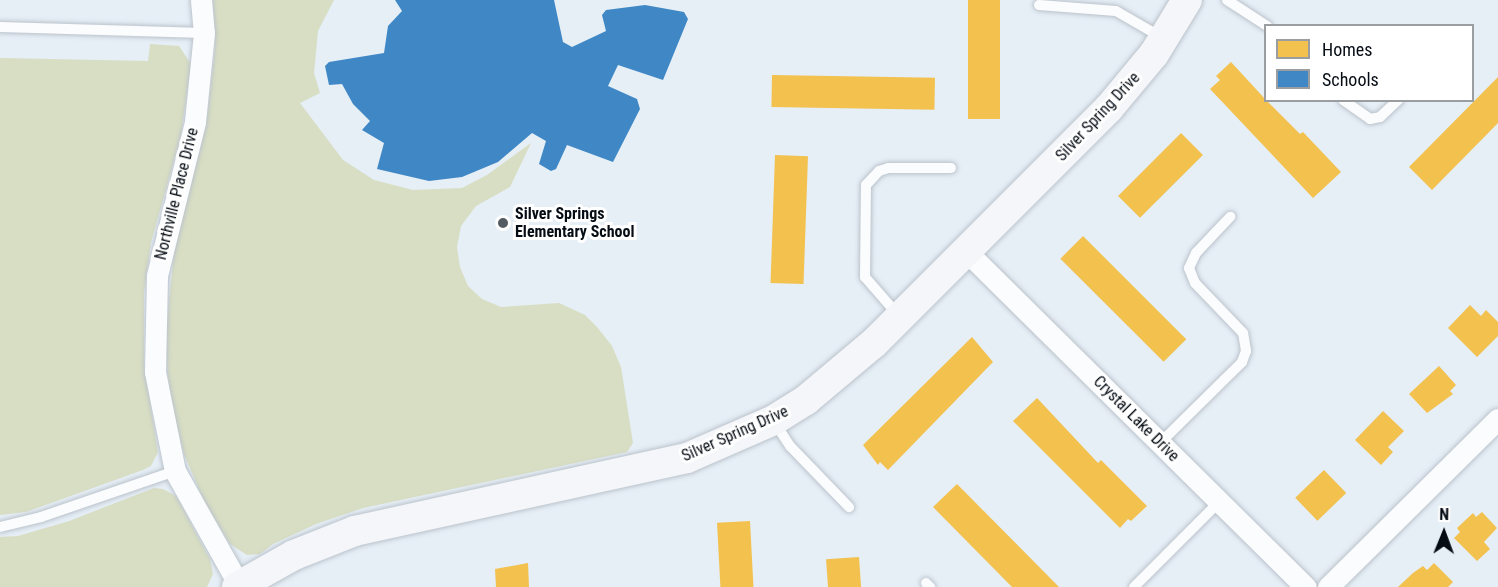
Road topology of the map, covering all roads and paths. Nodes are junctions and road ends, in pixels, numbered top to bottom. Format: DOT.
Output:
graph roads {
  1 [pos="201,0"];
  2 [pos="1187,0"];
  3 [pos="1227,0"];
  4 [pos="1039,5"];
  5 [pos="1264,24"];
  6 [pos="0,27"];
  7 [pos="204,33"];
  8 [pos="1164,38"];
  9 [pos="1345,102"];
  10 [pos="1396,102"];
  11 [pos="951,168"];
  12 [pos="1230,217"];
  13 [pos="966,252"];
  14 [pos="900,317"];
  15 [pos="1498,419"];
  16 [pos="774,420"];
  17 [pos="1161,442"];
  18 [pos="175,471"];
  19 [pos="1219,502"];
  20 [pos="849,507"];
  21 [pos="0,527"];
  22 [pos="238,586"];
  23 [pos="1134,587"];
  24 [pos="1306,587"];
  25 [pos="1328,587"];
  1 -- 7 [label="street, Northville Place Drive"];
  2 -- 8 [label="street, Silver Spring Drive"];
  3 -- 5 [label="lane"];
  4 -- 8 [label="lane"];
  6 -- 7 [label="lane"];
  7 -- 18 [label="street, Northville Place Drive"];
  8 -- 13 [label="street, Silver Spring Drive"];
  9 -- 10 [label="lane"];
  11 -- 14 [label="lane"];
  12 -- 17 [label="lane"];
  13 -- 14 [label="street, Silver Spring Drive"];
  13 -- 17 [label="street, Crystal Lake Drive"];
  14 -- 16 [label="street, Silver Spring Drive"];
  15 -- 25 [label="street"];
  16 -- 20 [label="lane"];
  16 -- 22 [label="street, Silver Spring Drive"];
  17 -- 19 [label="street, Crystal Lake Drive"];
  18 -- 21 [label="lane"];
  18 -- 22 [label="street, Northville Place Drive"];
  19 -- 23 [label="lane"];
  19 -- 24 [label="street, Crystal Lake Drive"];
}
